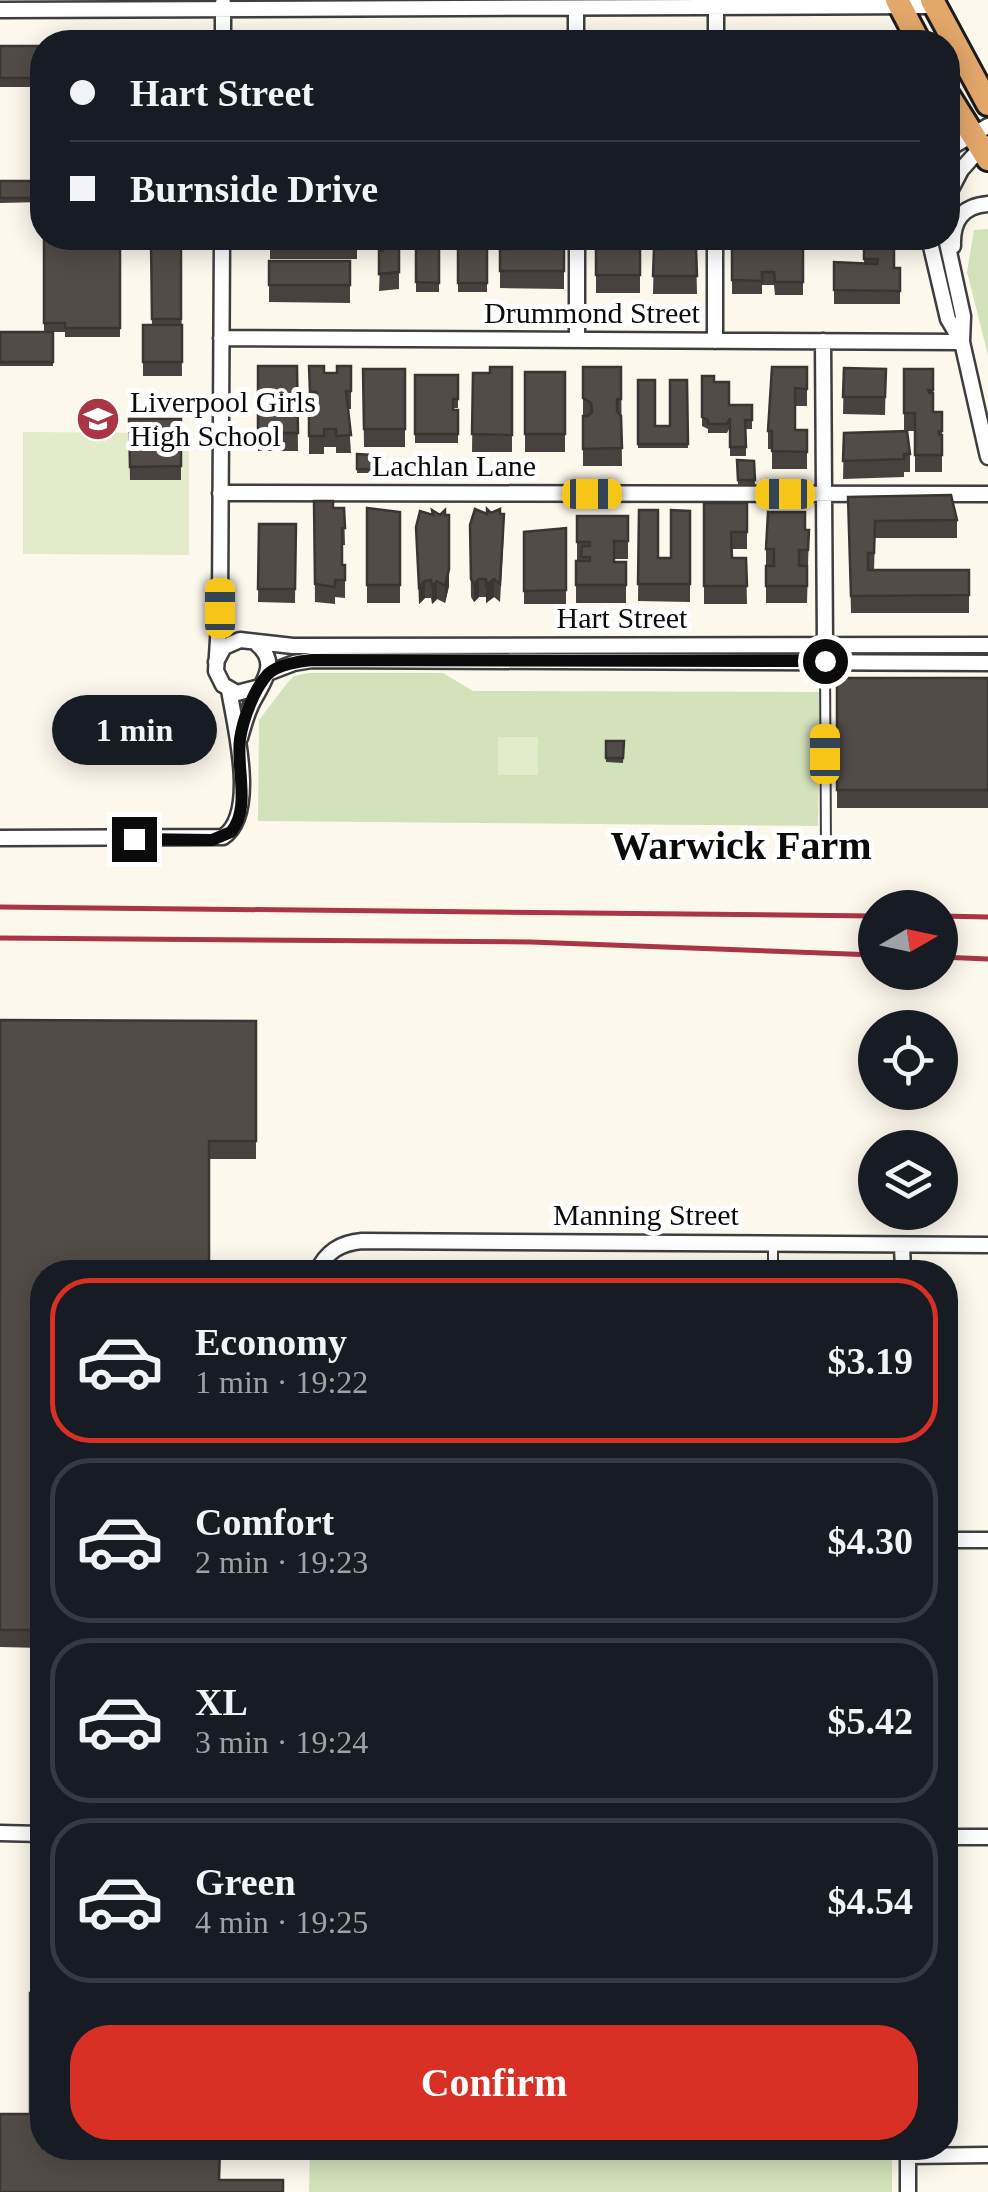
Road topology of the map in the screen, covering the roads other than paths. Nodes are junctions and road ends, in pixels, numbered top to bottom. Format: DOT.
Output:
graph roads {
  1 [pos="934,3"];
  2 [pos="223,4"];
  3 [pos="899,4"];
  4 [pos="716,7"];
  5 [pos="576,8"];
  6 [pos="0,10"];
  7 [pos="223,30"];
  8 [pos="576,30"];
  9 [pos="716,30"];
  10 [pos="913,30"];
  11 [pos="948,30"];
  12 [pos="960,52"];
  13 [pos="988,104"];
  14 [pos="960,111"];
  15 [pos="983,141"];
  16 [pos="960,172"];
  17 [pos="988,204"];
  18 [pos="960,217"];
  19 [pos="222,250"];
  20 [pos="577,250"];
  21 [pos="715,250"];
  22 [pos="932,250"];
  23 [pos="949,250"];
  24 [pos="954,250"];
  25 [pos="955,278"];
  26 [pos="221,338"];
  27 [pos="577,340"];
  28 [pos="715,341"];
  29 [pos="823,341"];
  30 [pos="962,342"];
  31 [pos="988,457"];
  32 [pos="220,493"];
  33 [pos="824,494"];
  34 [pos="988,494"];
  35 [pos="220,608"];
  36 [pos="240,640"];
  37 [pos="256,644"];
  38 [pos="988,645"];
  39 [pos="825,653"];
  40 [pos="216,662"];
  41 [pos="988,663"];
  42 [pos="264,680"];
  43 [pos="230,690"];
  44 [pos="240,739"];
  45 [pos="0,838"];
  46 [pos="826,852"];
  47 [pos="773,1244"];
  48 [pos="902,1244"];
  49 [pos="988,1245"];
  50 [pos="324,1260"];
  51 [pos="773,1260"];
  52 [pos="903,1260"];
  53 [pos="958,1540"];
  54 [pos="988,1540"];
  55 [pos="0,1834"];
  56 [pos="30,1834"];
  57 [pos="958,1837"];
  58 [pos="988,1837"];
  59 [pos="958,2154"];
  60 [pos="988,2156"];
  61 [pos="908,2160"];
  62 [pos="908,2192"];
  1 -- 3 [label="street"];
  1 -- 11 [label="highway"];
  2 -- 5 [label="street"];
  2 -- 6 [label="street"];
  2 -- 7 [label="street"];
  3 -- 4 [label="street"];
  3 -- 10 [label="highway"];
  4 -- 5 [label="street"];
  4 -- 9 [label="street"];
  5 -- 8 [label="street"];
  12 -- 13 [label="highway"];
  14 -- 15 [label="highway"];
  15 -- 16 [label="street"];
  17 -- 18 [label="street"];
  19 -- 26 [label="street"];
  20 -- 27 [label="street"];
  21 -- 28 [label="street"];
  22 -- 30 [label="street"];
  23 -- 25 [label="street"];
  24 -- 25 [label="street"];
  25 -- 30 [label="street"];
  26 -- 27 [label="street, Drummond Street"];
  26 -- 32 [label="street"];
  27 -- 28 [label="street, Drummond Street"];
  28 -- 29 [label="street, Drummond Street"];
  29 -- 30 [label="street, Drummond Street"];
  29 -- 33 [label="street"];
  30 -- 31 [label="street"];
  32 -- 33 [label="street, Lachlan Lane"];
  32 -- 35 [label="street"];
  33 -- 34 [label="street, Lachlan Lane"];
  33 -- 39 [label="street"];
  35 -- 36 [label="street"];
  35 -- 40 [label="street"];
  36 -- 37 [label="street"];
  36 -- 40 [label="street"];
  37 -- 39 [label="street, Hart Street"];
  37 -- 42 [label="street"];
  38 -- 39 [label="street, Hart Street"];
  39 -- 41 [label="street, Hart Street"];
  39 -- 42 [label="street, Hart Street"];
  39 -- 46 [label="lane"];
  40 -- 43 [label="street"];
  42 -- 43 [label="street"];
  42 -- 44 [label="street"];
  43 -- 44 [label="street"];
  44 -- 45 [label="street"];
  47 -- 48 [label="street, Manning Street"];
  47 -- 50 [label="street, Manning Street"];
  47 -- 51 [label="lane"];
  48 -- 49 [label="street, Manning Street"];
  48 -- 52 [label="street"];
  53 -- 54 [label="street"];
  55 -- 56 [label="street"];
  57 -- 58 [label="street"];
  59 -- 60 [label="street"];
  61 -- 62 [label="street"];
}
